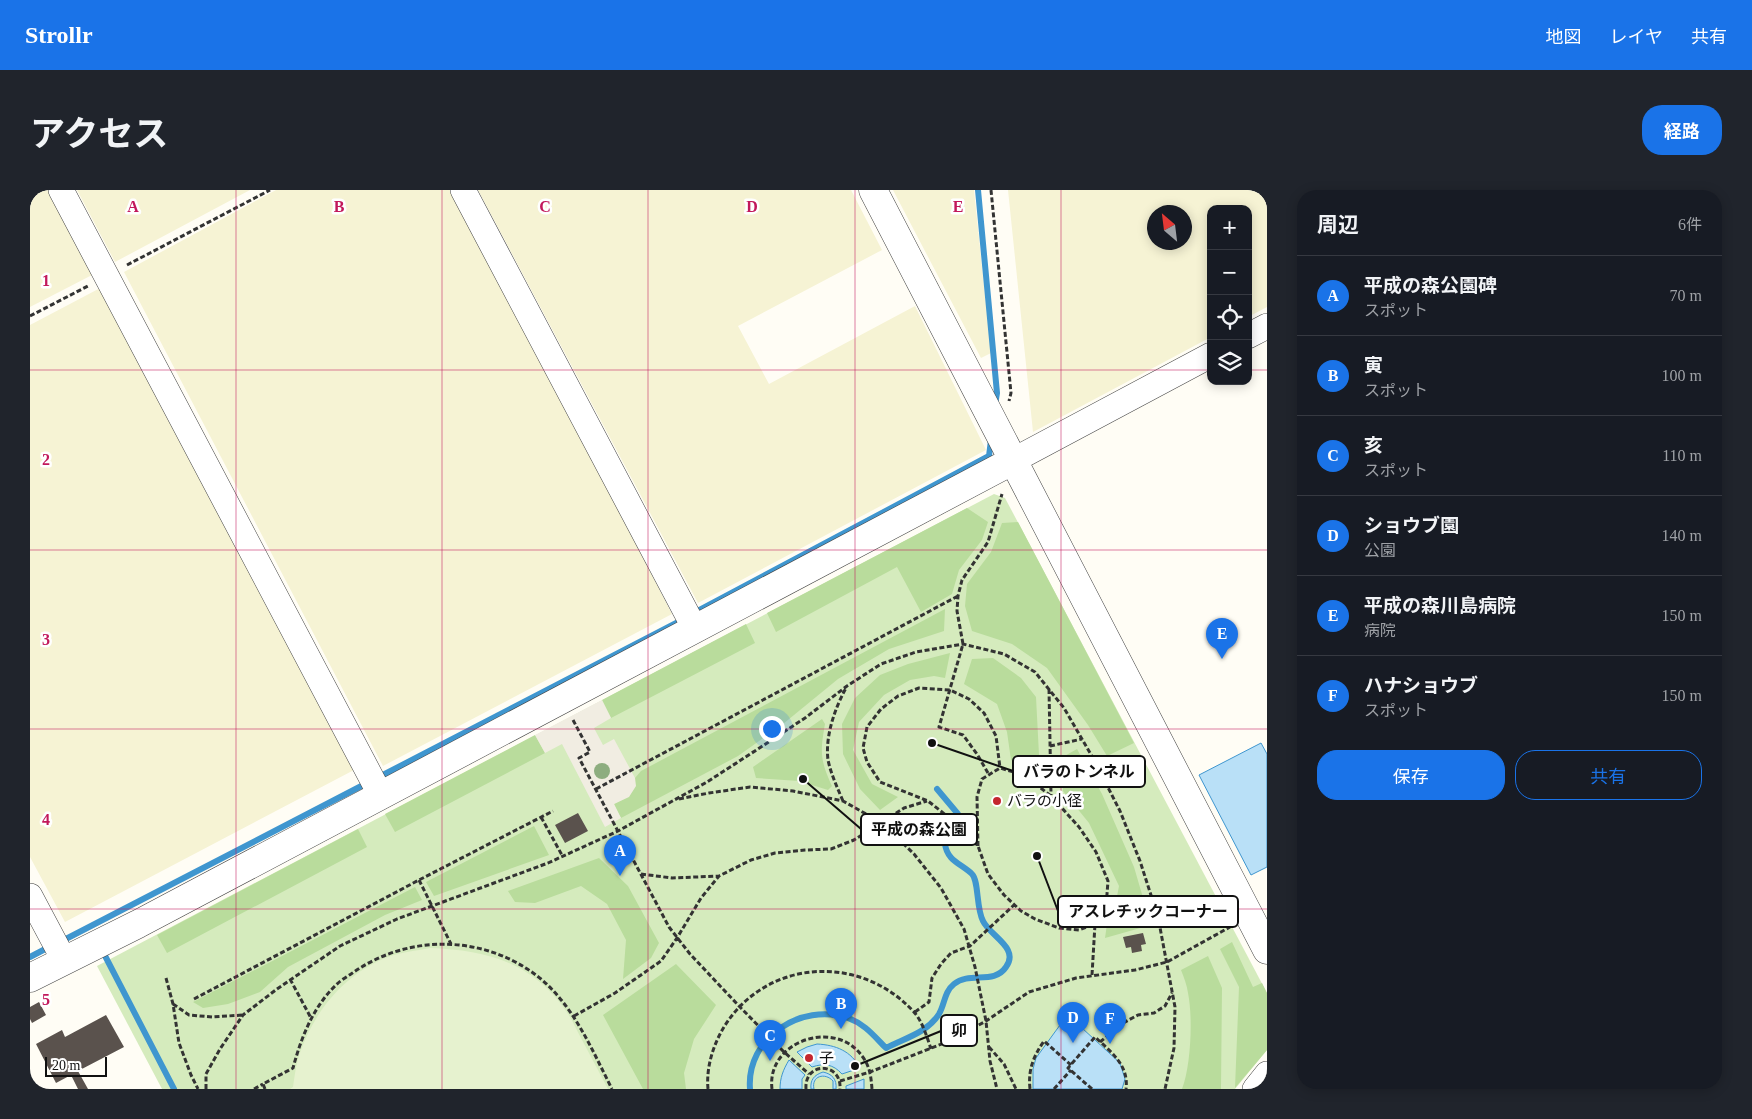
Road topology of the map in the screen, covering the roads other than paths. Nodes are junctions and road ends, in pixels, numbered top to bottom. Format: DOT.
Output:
graph roads {
  1 [pos="60,190"];
  2 [pos="463,190"];
  3 [pos="873,190"];
  4 [pos="1267,326"];
  5 [pos="1252,334"];
  6 [pos="1207,358"];
  7 [pos="1014,460"];
  8 [pos="695,629"];
  9 [pos="381,796"];
  10 [pos="30,896"];
  11 [pos="1252,920"];
  12 [pos="1267,950"];
  13 [pos="64,960"];
  14 [pos="30,978"];
  15 [pos="1267,1074"];
  16 [pos="1255,1089"];
  1 -- 9 [label="street"];
  2 -- 8 [label="street"];
  3 -- 7 [label="street"];
  4 -- 5 [label="street"];
  6 -- 7 [label="street"];
  7 -- 8 [label="street"];
  7 -- 11 [label="street"];
  8 -- 9 [label="street"];
  9 -- 13 [label="street"];
  10 -- 13 [label="street"];
  11 -- 12 [label="street"];
  13 -- 14 [label="street"];
  15 -- 16 [label="street"];
}
